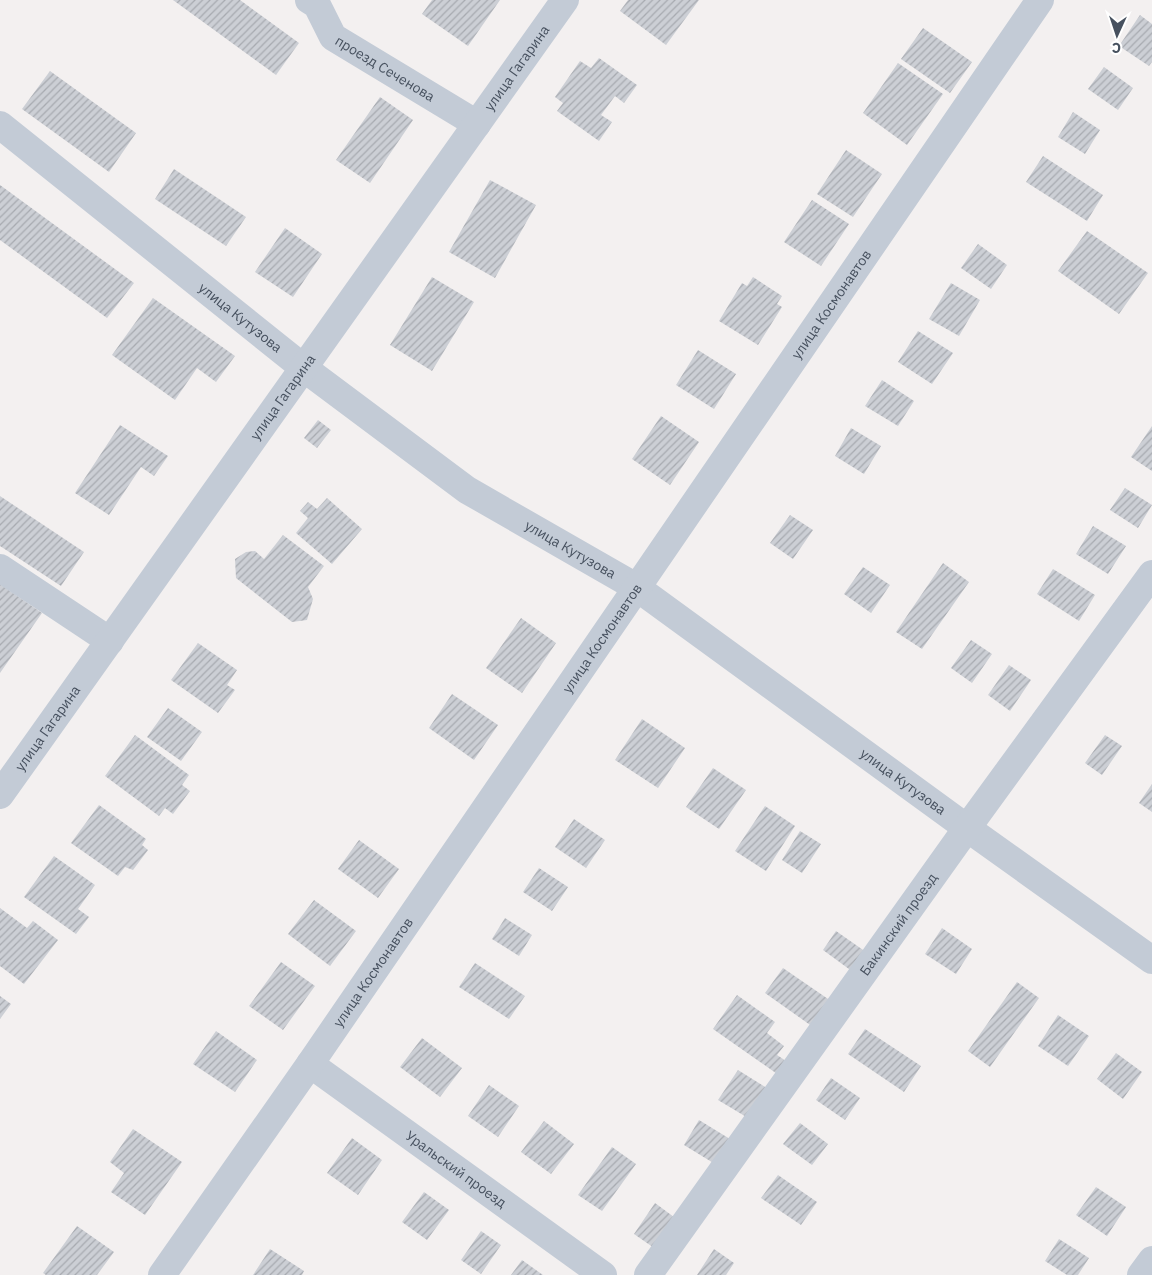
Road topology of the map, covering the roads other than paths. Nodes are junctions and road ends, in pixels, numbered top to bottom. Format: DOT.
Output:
graph roads {
  1 [pos="310,0"];
  2 [pos="565,0"];
  3 [pos="1040,0"];
  4 [pos="477,124"];
  5 [pos="0,125"];
  6 [pos="305,369"];
  7 [pos="0,568"];
  8 [pos="1152,574"];
  9 [pos="636,587"];
  10 [pos="110,641"];
  11 [pos="0,795"];
  12 [pos="967,828"];
  13 [pos="1152,960"];
  14 [pos="310,1064"];
  15 [pos="1152,1260"];
  16 [pos="162,1275"];
  17 [pos="603,1275"];
  18 [pos="648,1275"];
  19 [pos="1141,1275"];
  1 -- 4 [label="street, проезд Сеченова"];
  2 -- 4 [label="street, улица Гагарина"];
  3 -- 9 [label="street, улица Космонавтов"];
  4 -- 6 [label="street, улица Гагарина"];
  5 -- 6 [label="street, улица Кутузова"];
  6 -- 9 [label="street, улица Кутузова"];
  6 -- 10 [label="street, улица Гагарина"];
  7 -- 10 [label="street"];
  8 -- 12 [label="street, Бакинский проезд"];
  9 -- 12 [label="street, улица Кутузова"];
  9 -- 14 [label="street, улица Космонавтов"];
  10 -- 11 [label="street, улица Гагарина"];
  12 -- 13 [label="street, улица Кутузова"];
  12 -- 18 [label="street, Бакинский проезд"];
  14 -- 16 [label="street, улица Космонавтов"];
  14 -- 17 [label="street, Уральский проезд"];
  15 -- 19 [label="street"];
}
